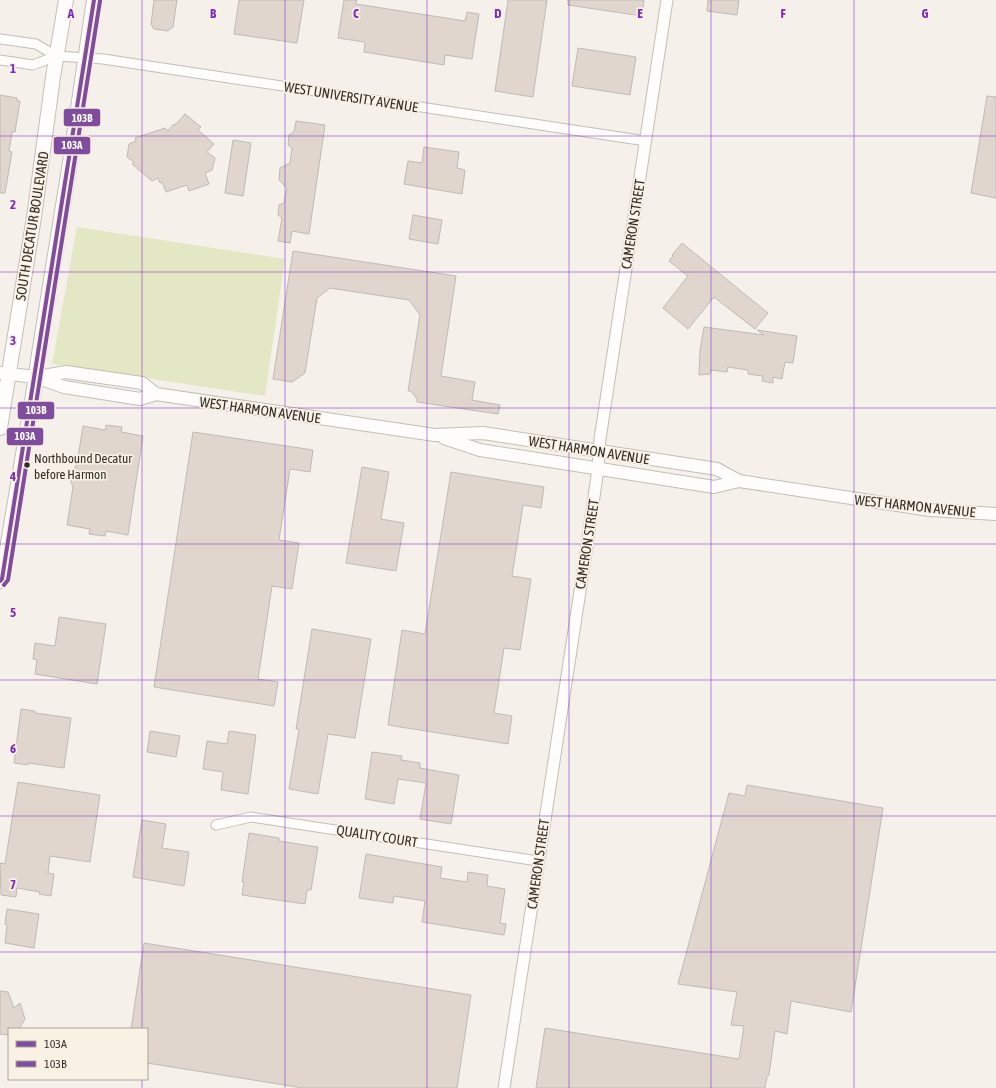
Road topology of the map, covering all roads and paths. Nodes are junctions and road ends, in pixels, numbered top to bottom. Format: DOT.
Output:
graph roads {
  1 [pos="66,0"];
  2 [pos="94,0"];
  3 [pos="667,0"];
  4 [pos="0,39"];
  5 [pos="56,56"];
  6 [pos="85,58"];
  7 [pos="0,60"];
  8 [pos="646,141"];
  9 [pos="4,373"];
  10 [pos="36,377"];
  11 [pos="0,428"];
  12 [pos="435,435"];
  13 [pos="599,451"];
  14 [pos="598,468"];
  15 [pos="739,481"];
  16 [pos="996,514"];
  17 [pos="0,582"];
  18 [pos="216,825"];
  19 [pos="538,861"];
  20 [pos="504,1088"];
  1 -- 5 [label="main road, SOUTH DECATUR BOULEVARD"];
  2 -- 6 [label="main road, SOUTH DECATUR BOULEVARD"];
  3 -- 8 [label="street, CAMERON STREET"];
  4 -- 5 [label="street"];
  5 -- 6 [label="street, WEST UNIVERSITY AVENUE"];
  5 -- 7 [label="street"];
  5 -- 9 [label="main road, SOUTH DECATUR BOULEVARD"];
  6 -- 8 [label="street, WEST UNIVERSITY AVENUE"];
  6 -- 10 [label="main road, SOUTH DECATUR BOULEVARD"];
  8 -- 13 [label="street, CAMERON STREET"];
  9 -- 10 [label="main road, WEST HARMON AVENUE"];
  9 -- 11 [label="main road, SOUTH DECATUR BOULEVARD"];
  10 -- 12 [label="main road, WEST HARMON AVENUE"];
  10 -- 17 [label="main road, SOUTH DECATUR BOULEVARD"];
  12 -- 13 [label="main road, WEST HARMON AVENUE"];
  12 -- 14 [label="main road, WEST HARMON AVENUE"];
  13 -- 14 [label="street, CAMERON STREET"];
  13 -- 15 [label="main road, WEST HARMON AVENUE"];
  14 -- 15 [label="main road, WEST HARMON AVENUE"];
  14 -- 19 [label="street, CAMERON STREET"];
  15 -- 16 [label="main road, WEST HARMON AVENUE"];
  18 -- 19 [label="street, QUALITY COURT"];
  19 -- 20 [label="street, CAMERON STREET"];
}
